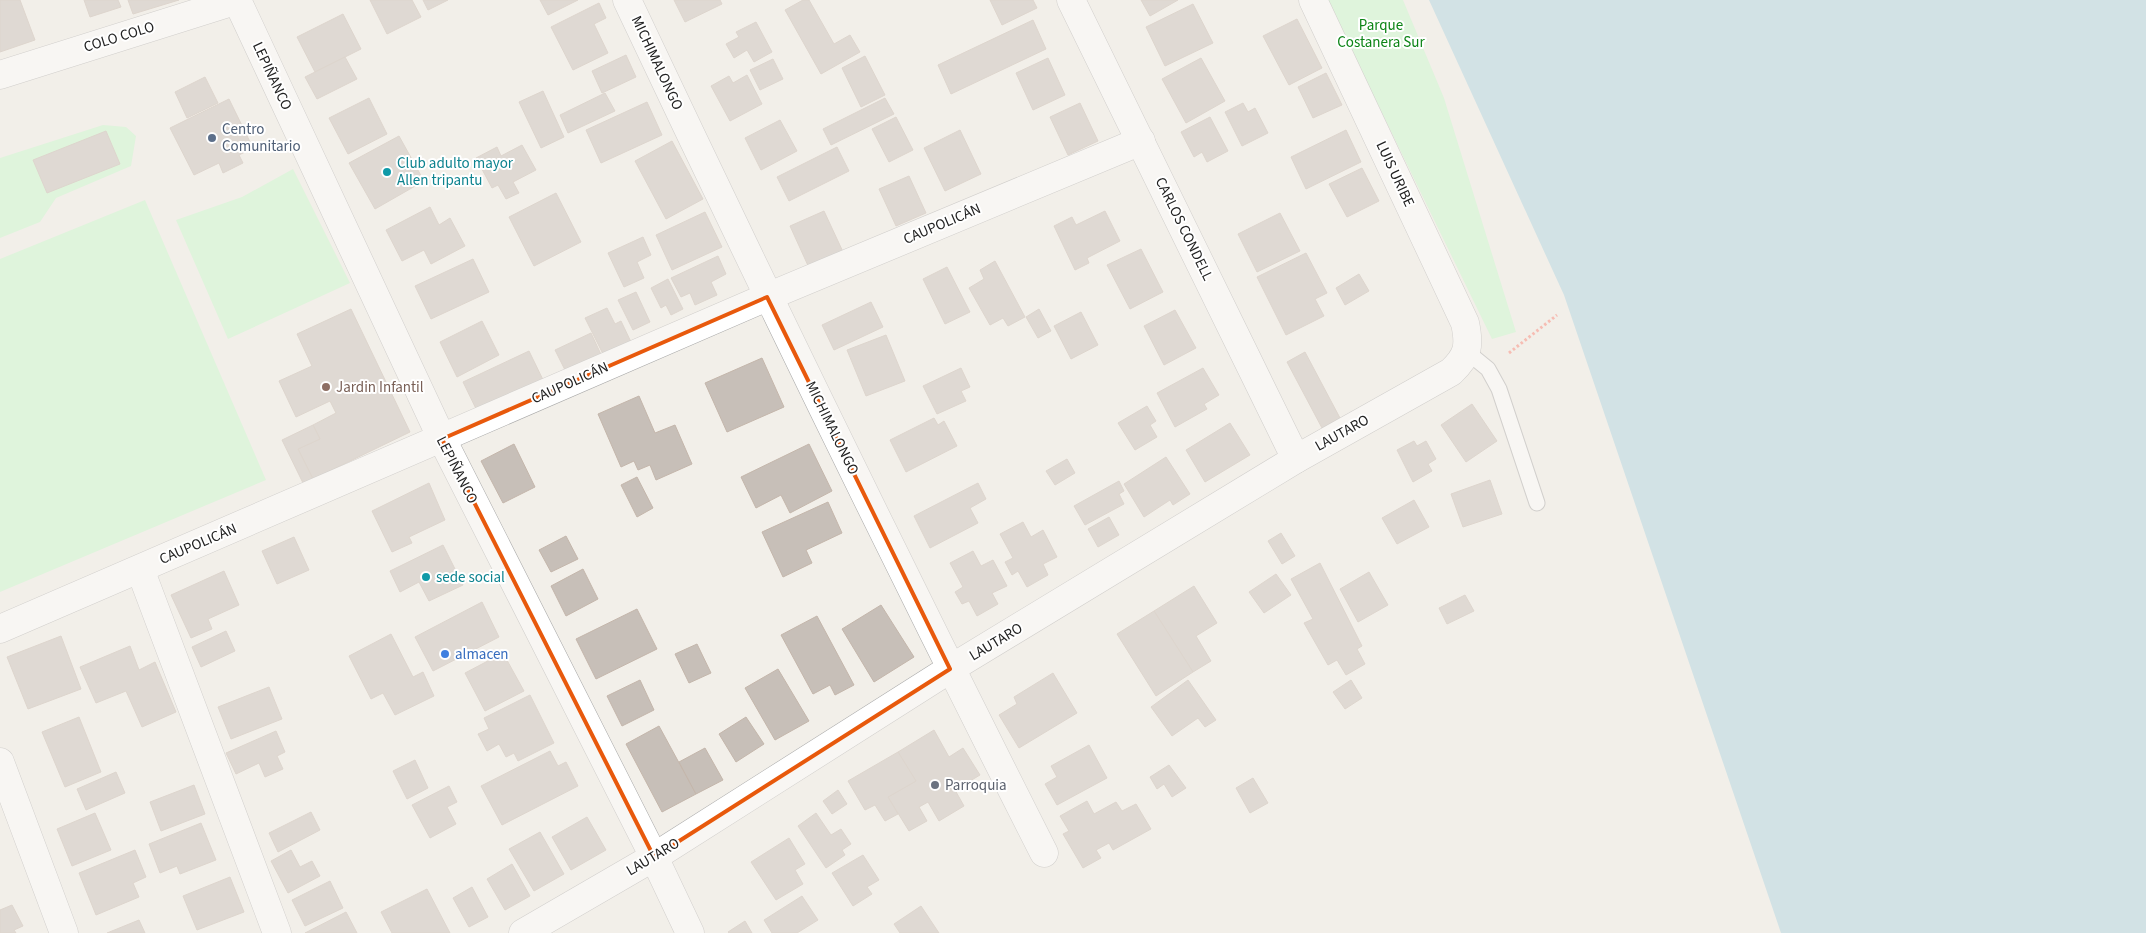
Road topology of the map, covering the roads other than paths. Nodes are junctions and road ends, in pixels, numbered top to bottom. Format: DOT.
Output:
graph roads {
  1 [pos="237,0"];
  2 [pos="626,0"];
  3 [pos="1071,0"];
  4 [pos="1312,0"];
  5 [pos="0,75"];
  6 [pos="1141,141"];
  7 [pos="768,297"];
  8 [pos="1466,351"];
  9 [pos="442,439"];
  10 [pos="1296,459"];
  11 [pos="1537,503"];
  12 [pos="140,569"];
  13 [pos="0,629"];
  14 [pos="950,669"];
  15 [pos="0,762"];
  16 [pos="1044,854"];
  17 [pos="654,857"];
  18 [pos="64,933"];
  19 [pos="277,933"];
  20 [pos="523,933"];
  21 [pos="690,933"];
  1 -- 5 [label="street, COLO COLO"];
  1 -- 9 [label="street, LEPIÑANCO"];
  2 -- 7 [label="street, MICHIMALONGO"];
  3 -- 6 [label="street, CARLOS CONDELL"];
  4 -- 8 [label="street, LUIS URIBE"];
  6 -- 7 [label="street, CAUPOLICÁN"];
  6 -- 10 [label="street, CARLOS CONDELL"];
  7 -- 9 [label="street, CAUPOLICÁN"];
  7 -- 14 [label="street, MICHIMALONGO"];
  8 -- 10 [label="street, LAUTARO"];
  8 -- 11 [label="lane"];
  9 -- 12 [label="street, CAUPOLICÁN"];
  9 -- 17 [label="street, LEPIÑANCO"];
  10 -- 14 [label="street, LAUTARO"];
  12 -- 13 [label="street, CAUPOLICÁN"];
  12 -- 19 [label="street"];
  14 -- 16 [label="street, MICHIMALONGO"];
  14 -- 17 [label="street, LAUTARO"];
  15 -- 18 [label="street"];
  17 -- 20 [label="street, LAUTARO"];
  17 -- 21 [label="street, LEPIÑANCO"];
}
